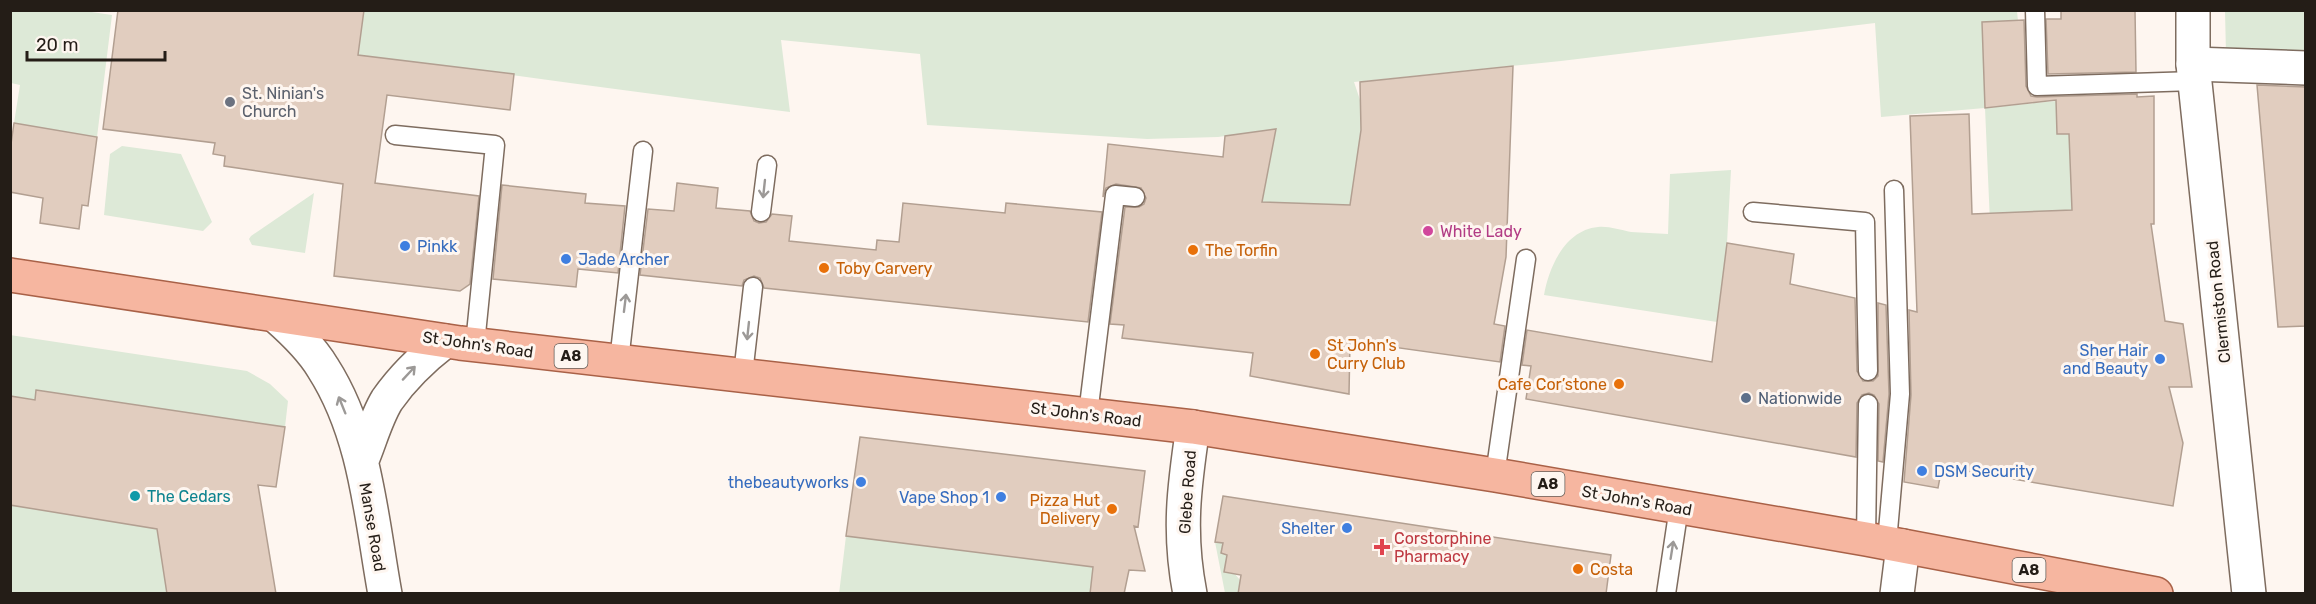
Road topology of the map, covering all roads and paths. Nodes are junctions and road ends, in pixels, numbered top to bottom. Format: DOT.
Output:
graph roads {
  1 [pos="2035,10"];
  2 [pos="2193,10"];
  3 [pos="2306,68"];
  4 [pos="2194,72"];
  5 [pos="395,135"];
  6 [pos="643,151"];
  7 [pos="767,165"];
  8 [pos="1894,190"];
  9 [pos="1135,197"];
  10 [pos="1753,212"];
  11 [pos="762,213"];
  12 [pos="1526,259"];
  13 [pos="10,275"];
  14 [pos="753,287"];
  15 [pos="277,317"];
  16 [pos="460,343"];
  17 [pos="619,361"];
  18 [pos="1868,370"];
  19 [pos="743,374"];
  20 [pos="1868,404"];
  21 [pos="1088,414"];
  22 [pos="1192,427"];
  23 [pos="362,460"];
  24 [pos="1495,475"];
  25 [pos="1679,507"];
  26 [pos="1885,542"];
  27 [pos="385,594"];
  28 [pos="1190,594"];
  29 [pos="1666,594"];
  30 [pos="1897,594"];
  31 [pos="2156,594"];
  32 [pos="2249,594"];
  1 -- 4 [label="lane"];
  2 -- 4 [label="street, Clermiston Road"];
  3 -- 4 [label="street"];
  4 -- 32 [label="street, Clermiston Road"];
  5 -- 16 [label="lane"];
  17 -- 6 [label="lane, one-way"];
  7 -- 11 [label="lane, one-way"];
  8 -- 26 [label="lane"];
  9 -- 21 [label="lane"];
  10 -- 18 [label="lane"];
  12 -- 24 [label="lane"];
  13 -- 15 [label="main road, St John's Road / A8"];
  14 -- 19 [label="lane, one-way"];
  15 -- 16 [label="main road, St John's Road / A8"];
  23 -- 15 [label="street, Manse Road, one-way"];
  16 -- 17 [label="main road, St John's Road / A8"];
  23 -- 16 [label="street, Manse Road, one-way"];
  17 -- 19 [label="main road, St John's Road / A8"];
  19 -- 21 [label="main road, St John's Road / A8"];
  20 -- 26 [label="lane"];
  21 -- 22 [label="main road, St John's Road / A8"];
  22 -- 24 [label="main road, St John's Road / A8"];
  22 -- 28 [label="street, Glebe Road"];
  23 -- 27 [label="street, Manse Road"];
  24 -- 25 [label="main road, St John's Road / A8"];
  25 -- 26 [label="main road, St John's Road / A8"];
  29 -- 25 [label="lane, one-way"];
  26 -- 30 [label="street"];
  26 -- 31 [label="main road, St John's Road / A8"];
}
